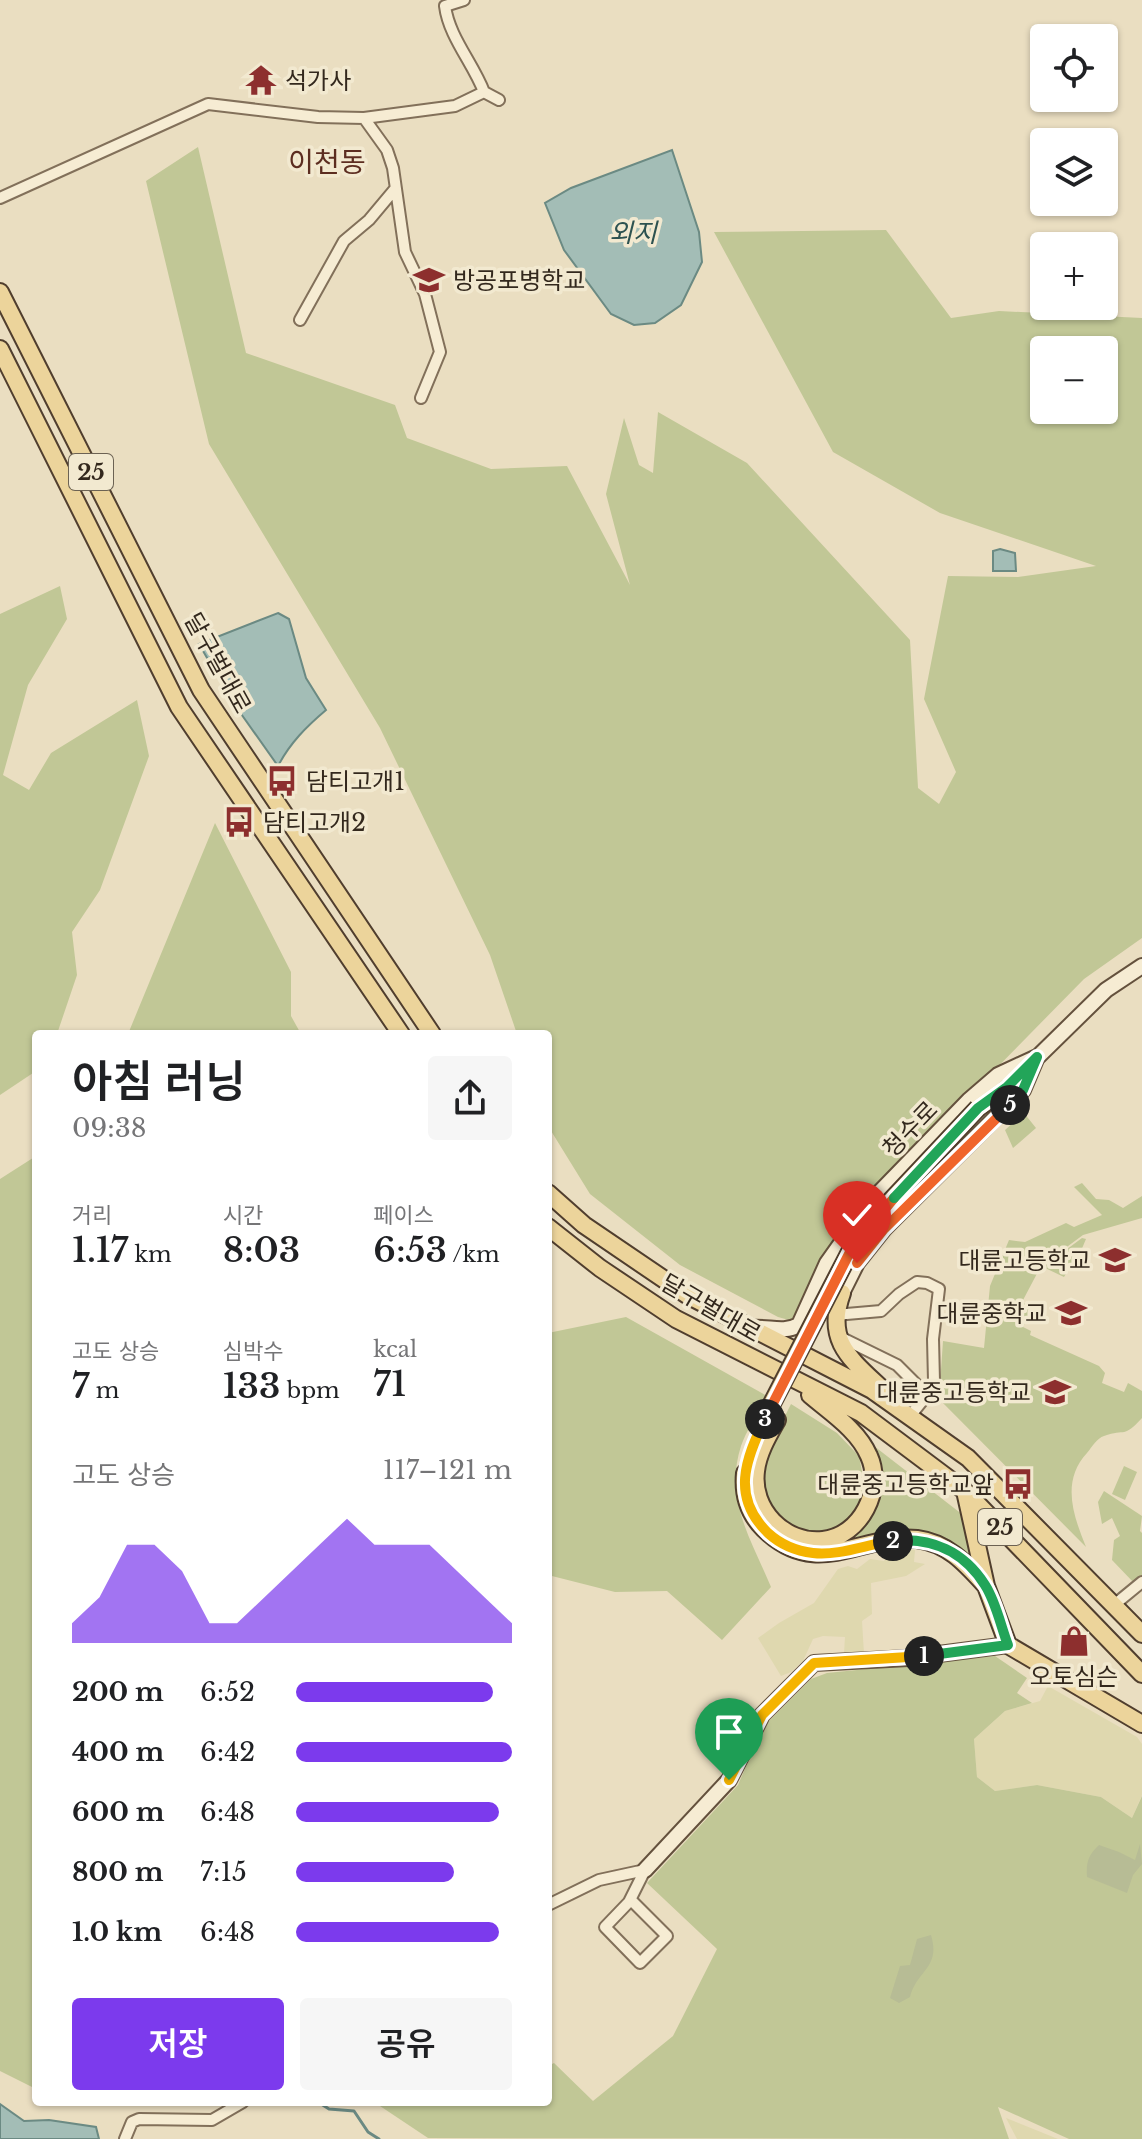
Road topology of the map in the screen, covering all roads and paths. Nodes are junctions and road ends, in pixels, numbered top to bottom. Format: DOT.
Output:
graph roads {
  1 [pos="464,0"];
  2 [pos="484,92"];
  3 [pos="499,100"];
  4 [pos="364,118"];
  5 [pos="395,189"];
  6 [pos="0,198"];
  7 [pos="0,292"];
  8 [pos="300,320"];
  9 [pos="0,349"];
  10 [pos="421,398"];
  11 [pos="1142,966"];
  12 [pos="398,1030"];
  13 [pos="429,1030"];
  14 [pos="1037,1057"];
  15 [pos="1007,1087"];
  16 [pos="977,1108"];
  17 [pos="552,1197"];
  18 [pos="552,1230"];
  19 [pos="842,1293"];
  20 [pos="835,1315"];
  21 [pos="750,1328"];
  22 [pos="837,1336"];
  23 [pos="768,1368"];
  24 [pos="927,1395"];
  25 [pos="906,1413"];
  26 [pos="772,1418"];
  27 [pos="965,1491"];
  28 [pos="1142,1582"];
  29 [pos="986,1586"];
  30 [pos="1114,1605"];
  31 [pos="1142,1634"];
  32 [pos="1008,1645"];
  33 [pos="1142,1674"];
  34 [pos="1142,1724"];
  35 [pos="645,1870"];
  36 [pos="631,1900"];
  37 [pos="552,1903"];
  38 [pos="236,2106"];
  39 [pos="125,2139"];
  1 -- 2 [label="street"];
  2 -- 3 [label="street"];
  2 -- 4 [label="street"];
  4 -- 5 [label="street"];
  4 -- 6 [label="street"];
  5 -- 8 [label="street"];
  5 -- 10 [label="street"];
  7 -- 13 [label="main road, 달구벌대로 / 25"];
  9 -- 12 [label="main road, 25"];
  11 -- 14 [label="main road"];
  14 -- 15 [label="main road"];
  14 -- 16 [label="main road, 청수로"];
  14 -- 19 [label="main road"];
  15 -- 16 [label="main road"];
  16 -- 21 [label="main road, 청수로"];
  16 -- 26 [label="main road"];
  17 -- 21 [label="main road, 달구벌대로 / 25"];
  18 -- 23 [label="main road, 달구벌대로 / 25"];
  19 -- 20 [label="main road"];
  20 -- 22 [label="main road"];
  20 -- 24 [label="street"];
  21 -- 25 [label="main road, 달구벌대로 / 25"];
  22 -- 24 [label="street"];
  22 -- 25 [label="main road"];
  23 -- 26 [label="main road"];
  23 -- 27 [label="main road, 달구벌대로 / 25"];
  24 -- 25 [label="street"];
  25 -- 30 [label="main road, 달구벌대로 / 25"];
  26 -- 29 [label="main road"];
  27 -- 29 [label="main road"];
  27 -- 33 [label="main road, 달구벌대로 / 25"];
  28 -- 30 [label="street"];
  29 -- 32 [label="main road"];
  30 -- 31 [label="main road, 달구벌대로 / 25"];
  32 -- 34 [label="main road"];
  32 -- 35 [label="main road"];
  35 -- 36 [label="street"];
  35 -- 37 [label="street"];
  36 -- 36 [label="street"];
  38 -- 39 [label="street"];
}
